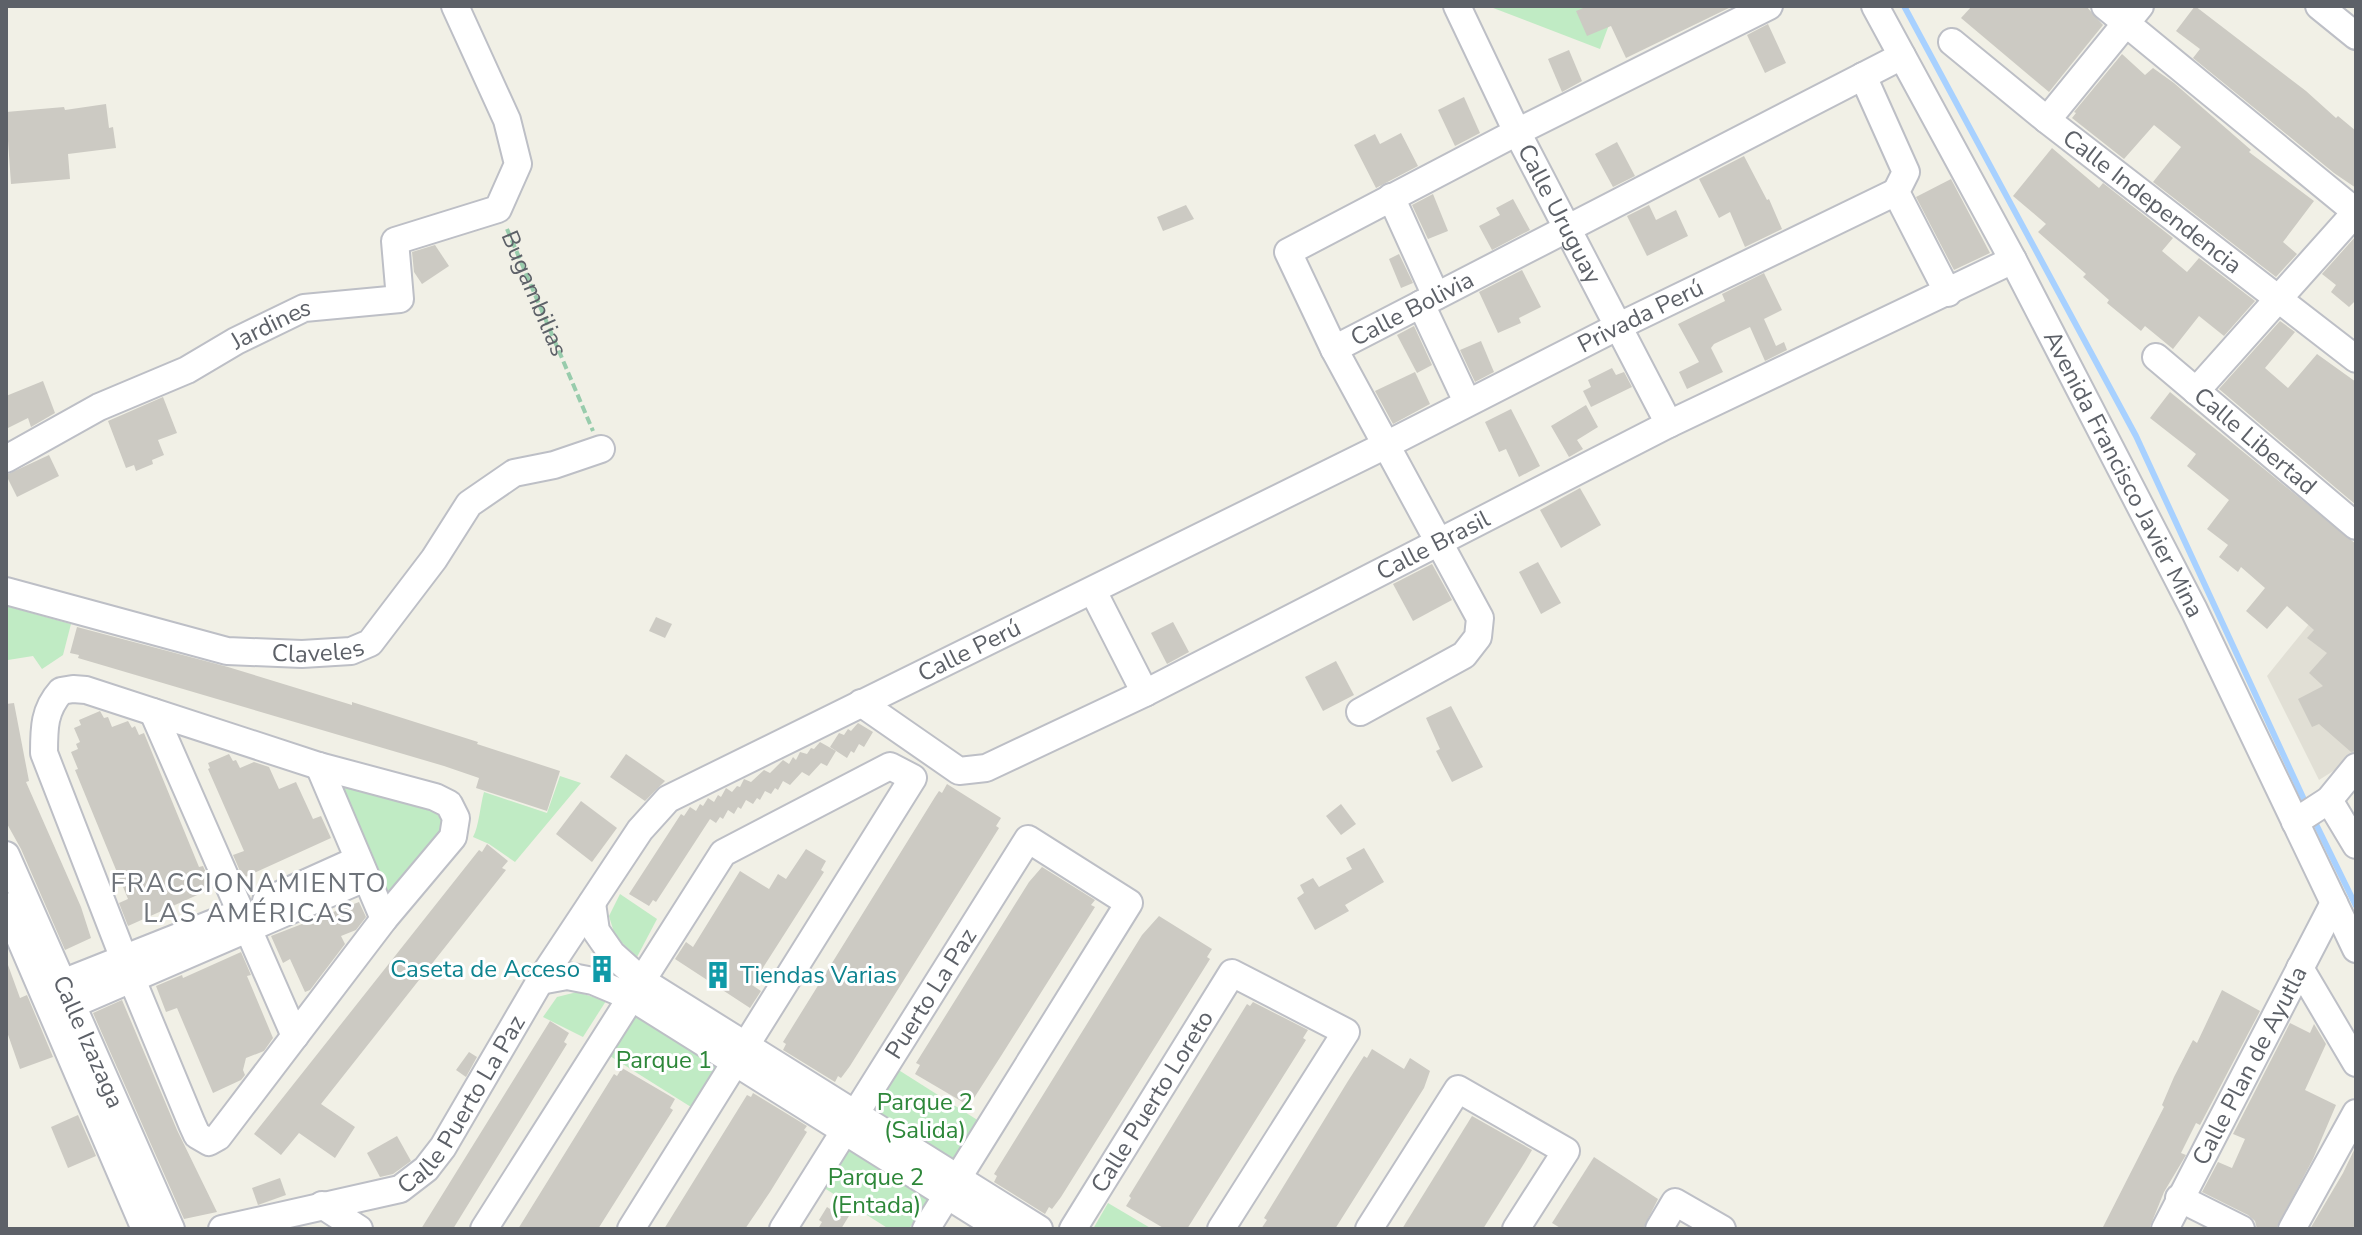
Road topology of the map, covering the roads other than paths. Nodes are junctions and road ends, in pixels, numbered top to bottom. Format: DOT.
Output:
graph roads {
  1 [pos="455,6"];
  2 [pos="1457,6"];
  3 [pos="1769,6"];
  4 [pos="1875,6"];
  5 [pos="2105,6"];
  6 [pos="2319,6"];
  7 [pos="2133,15"];
  8 [pos="2356,36"];
  9 [pos="1952,42"];
  10 [pos="1902,56"];
  11 [pos="1863,76"];
  12 [pos="2047,120"];
  13 [pos="1517,132"];
  14 [pos="1896,192"];
  15 [pos="1391,197"];
  16 [pos="498,209"];
  17 [pos="2356,212"];
  18 [pos="1568,229"];
  19 [pos="2013,260"];
  20 [pos="1948,293"];
  21 [pos="2279,298"];
  22 [pos="1429,300"];
  23 [pos="1617,327"];
  24 [pos="1334,349"];
  25 [pos="2156,357"];
  26 [pos="2356,359"];
  27 [pos="2196,391"];
  28 [pos="1467,402"];
  29 [pos="1669,424"];
  30 [pos="1386,445"];
  31 [pos="601,449"];
  32 [pos="6,459"];
  33 [pos="2356,526"];
  34 [pos="1440,544"];
  35 [pos="6,591"];
  36 [pos="1093,591"];
  37 [pos="1145,693"];
  38 [pos="861,703"];
  39 [pos="153,712"];
  40 [pos="1360,712"];
  41 [pos="319,766"];
  42 [pos="2356,767"];
  43 [pos="2326,802"];
  44 [pos="2297,820"];
  45 [pos="2356,845"];
  46 [pos="6,855"];
  47 [pos="361,869"];
  48 [pos="592,903"];
  49 [pos="2334,903"];
  50 [pos="6,906"];
  51 [pos="244,919"];
  52 [pos="384,919"];
  53 [pos="2356,949"];
  54 [pos="128,967"];
  55 [pos="2300,968"];
  56 [pos="540,981"];
  57 [pos="636,988"];
  58 [pos="56,998"];
  59 [pos="295,1036"];
  60 [pos="740,1054"];
  61 [pos="2356,1063"];
  62 [pos="2356,1113"];
  63 [pos="850,1123"];
  64 [pos="953,1186"];
  65 [pos="2179,1198"];
  66 [pos="322,1205"];
  67 [pos="145,1229"];
  68 [pos="171,1229"];
  69 [pos="222,1229"];
  70 [pos="359,1229"];
  71 [pos="484,1229"];
  72 [pos="631,1229"];
  73 [pos="783,1229"];
  74 [pos="926,1229"];
  75 [pos="1001,1229"];
  76 [pos="1039,1229"];
  77 [pos="1073,1229"];
  78 [pos="1221,1229"];
  79 [pos="1369,1229"];
  80 [pos="1516,1229"];
  81 [pos="1659,1229"];
  82 [pos="1722,1229"];
  83 [pos="2165,1229"];
  84 [pos="2241,1229"];
  85 [pos="2292,1229"];
  1 -- 16 [label="street, Bugambilias"];
  2 -- 13 [label="street, Calle Uruguay"];
  3 -- 13 [label="street, Calle Uruguay"];
  4 -- 10 [label="street, Avenida Francisco Javier Mina"];
  5 -- 7 [label="street"];
  6 -- 8 [label="street"];
  7 -- 12 [label="street"];
  7 -- 17 [label="street"];
  9 -- 12 [label="street, Calle Independencia"];
  10 -- 11 [label="street, Calle Bolivia"];
  10 -- 19 [label="street, Avenida Francisco Javier Mina"];
  11 -- 14 [label="street"];
  11 -- 18 [label="street, Calle Bolivia"];
  12 -- 21 [label="street, Calle Independencia"];
  13 -- 15 [label="street, Calle Uruguay"];
  13 -- 18 [label="street, Calle Uruguay"];
  14 -- 20 [label="street"];
  14 -- 23 [label="street, Privada Perú"];
  15 -- 22 [label="street"];
  15 -- 24 [label="street, Calle Uruguay"];
  16 -- 32 [label="street, Jardines"];
  17 -- 21 [label="street"];
  18 -- 22 [label="street, Calle Bolivia"];
  18 -- 23 [label="street, Calle Uruguay"];
  19 -- 20 [label="street, Calle Brasil"];
  19 -- 44 [label="street, Avenida Francisco Javier Mina"];
  20 -- 29 [label="street, Calle Brasil"];
  21 -- 26 [label="street, Calle Independencia"];
  21 -- 27 [label="street"];
  22 -- 24 [label="street, Calle Bolivia"];
  22 -- 28 [label="street"];
  23 -- 28 [label="street, Privada Perú"];
  23 -- 29 [label="street, Calle Uruguay"];
  24 -- 30 [label="street, Calle Bolivia"];
  25 -- 27 [label="street, Calle Libertad"];
  27 -- 33 [label="street, Calle Libertad"];
  28 -- 30 [label="street, Privada Perú"];
  29 -- 34 [label="street, Calle Brasil"];
  30 -- 34 [label="street, Calle Bolivia"];
  30 -- 36 [label="street, Calle Perú"];
  31 -- 35 [label="street, Claveles"];
  34 -- 37 [label="street, Calle Brasil"];
  34 -- 40 [label="street, Calle Bolivia"];
  36 -- 37 [label="street"];
  36 -- 38 [label="street, Calle Perú"];
  37 -- 38 [label="street, Calle Brasil"];
  38 -- 48 [label="street, Calle Perú"];
  39 -- 41 [label="street"];
  39 -- 51 [label="street"];
  39 -- 54 [label="street"];
  41 -- 47 [label="street"];
  41 -- 52 [label="street"];
  42 -- 43 [label="street"];
  43 -- 44 [label="street"];
  43 -- 45 [label="street"];
  44 -- 49 [label="street, Avenida Francisco Javier Mina"];
  46 -- 58 [label="street, Calle Izazaga"];
  47 -- 51 [label="street"];
  47 -- 52 [label="street"];
  48 -- 56 [label="street, Calle Puerto La Paz"];
  48 -- 57 [label="street"];
  49 -- 53 [label="street, Avenida Francisco Javier Mina"];
  49 -- 55 [label="street, Calle Plan de Ayutla"];
  50 -- 58 [label="street, Calle Izazaga"];
  51 -- 54 [label="street"];
  51 -- 59 [label="street"];
  52 -- 59 [label="street"];
  54 -- 58 [label="street"];
  54 -- 59 [label="street"];
  55 -- 61 [label="street"];
  55 -- 65 [label="street, Calle Plan de Ayutla"];
  56 -- 57 [label="street"];
  56 -- 66 [label="street, Calle Puerto La Paz"];
  57 -- 60 [label="street"];
  57 -- 60 [label="street"];
  57 -- 71 [label="street"];
  58 -- 67 [label="street, Calle Izazaga"];
  58 -- 68 [label="street, Calle Izazaga"];
  60 -- 63 [label="street"];
  60 -- 72 [label="street"];
  62 -- 85 [label="street"];
  63 -- 64 [label="street"];
  63 -- 64 [label="street, Puerto La Paz"];
  63 -- 73 [label="street, Puerto La Paz"];
  64 -- 74 [label="street"];
  64 -- 75 [label="street"];
  64 -- 76 [label="street"];
  65 -- 83 [label="street, Calle Plan de Ayutla"];
  65 -- 84 [label="street"];
  66 -- 69 [label="street, Calle Puerto La Paz"];
  66 -- 70 [label="street"];
  77 -- 78 [label="street, Calle Puerto Loreto"];
  79 -- 80 [label="street"];
  81 -- 82 [label="street"];
}
